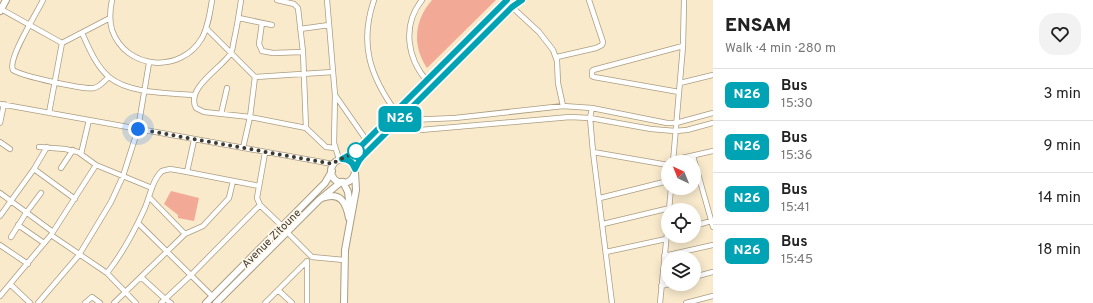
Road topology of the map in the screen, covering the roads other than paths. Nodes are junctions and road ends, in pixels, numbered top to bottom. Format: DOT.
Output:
graph roads {
  1 [pos="6,0"];
  2 [pos="43,0"];
  3 [pos="112,0"];
  4 [pos="212,0"];
  5 [pos="241,0"];
  6 [pos="277,0"];
  7 [pos="327,0"];
  8 [pos="374,0"];
  9 [pos="422,0"];
  10 [pos="507,0"];
  11 [pos="522,0"];
  12 [pos="589,0"];
  13 [pos="684,0"];
  14 [pos="512,7"];
  15 [pos="1,10"];
  16 [pos="110,18"];
  17 [pos="238,18"];
  18 [pos="262,23"];
  19 [pos="30,25"];
  20 [pos="272,25"];
  21 [pos="329,25"];
  22 [pos="206,28"];
  23 [pos="300,29"];
  24 [pos="82,33"];
  25 [pos="62,43"];
  26 [pos="683,46"];
  27 [pos="231,52"];
  28 [pos="303,52"];
  29 [pos="556,57"];
  30 [pos="149,63"];
  31 [pos="333,72"];
  32 [pos="304,74"];
  33 [pos="713,75"];
  34 [pos="108,77"];
  35 [pos="255,77"];
  36 [pos="427,81"];
  37 [pos="54,82"];
  38 [pos="680,84"];
  39 [pos="227,88"];
  40 [pos="146,90"];
  41 [pos="679,92"];
  42 [pos="195,95"];
  43 [pos="335,95"];
  44 [pos="2,104"];
  45 [pos="563,106"];
  46 [pos="592,108"];
  47 [pos="396,112"];
  48 [pos="49,113"];
  49 [pos="713,113"];
  50 [pos="221,114"];
  51 [pos="250,117"];
  52 [pos="590,118"];
  53 [pos="400,119"];
  54 [pos="89,120"];
  55 [pos="409,120"];
  56 [pos="0,123"];
  57 [pos="676,123"];
  58 [pos="713,123"];
  59 [pos="306,128"];
  60 [pos="138,129"];
  61 [pos="388,130"];
  62 [pos="409,131"];
  63 [pos="675,131"];
  64 [pos="194,140"];
  65 [pos="367,141"];
  66 [pos="0,142"];
  67 [pos="39,147"];
  68 [pos="47,147"];
  69 [pos="243,148"];
  70 [pos="335,148"];
  71 [pos="10,149"];
  72 [pos="73,150"];
  73 [pos="713,151"];
  74 [pos="593,152"];
  75 [pos="265,153"];
  76 [pos="81,154"];
  77 [pos="673,155"];
  78 [pos="697,155"];
  79 [pos="341,159"];
  80 [pos="96,164"];
  81 [pos="333,164"];
  82 [pos="661,164"];
  83 [pos="61,168"];
  84 [pos="34,169"];
  85 [pos="355,170"];
  86 [pos="332,171"];
  87 [pos="188,172"];
  88 [pos="123,176"];
  89 [pos="233,181"];
  90 [pos="342,182"];
  91 [pos="661,183"];
  92 [pos="701,185"];
  93 [pos="259,186"];
  94 [pos="152,188"];
  95 [pos="0,193"];
  96 [pos="41,193"];
  97 [pos="150,198"];
  98 [pos="600,198"];
  99 [pos="75,199"];
  100 [pos="319,200"];
  101 [pos="10,201"];
  102 [pos="260,204"];
  103 [pos="661,211"];
  104 [pos="26,213"];
  105 [pos="351,213"];
  106 [pos="0,216"];
  107 [pos="350,220"];
  108 [pos="711,222"];
  109 [pos="138,223"];
  110 [pos="603,224"];
  111 [pos="701,224"];
  112 [pos="18,225"];
  113 [pos="713,227"];
  114 [pos="285,229"];
  115 [pos="52,233"];
  116 [pos="186,234"];
  117 [pos="11,236"];
  118 [pos="661,240"];
  119 [pos="44,243"];
  120 [pos="0,245"];
  121 [pos="713,245"];
  122 [pos="686,251"];
  123 [pos="166,252"];
  124 [pos="606,252"];
  125 [pos="79,255"];
  126 [pos="312,257"];
  127 [pos="344,260"];
  128 [pos="306,262"];
  129 [pos="28,264"];
  130 [pos="713,272"];
  131 [pos="107,273"];
  132 [pos="191,275"];
  133 [pos="701,275"];
  134 [pos="141,277"];
  135 [pos="11,285"];
  136 [pos="661,286"];
  137 [pos="278,290"];
  138 [pos="126,292"];
  139 [pos="0,296"];
  140 [pos="713,296"];
  141 [pos="213,297"];
  142 [pos="163,301"];
  143 [pos="41,302"];
  144 [pos="218,302"];
  145 [pos="30,303"];
  146 [pos="85,303"];
  147 [pos="100,303"];
  148 [pos="114,303"];
  149 [pos="136,303"];
  150 [pos="171,303"];
  151 [pos="206,303"];
  152 [pos="265,303"];
  153 [pos="292,303"];
  154 [pos="307,303"];
  155 [pos="344,303"];
  156 [pos="612,303"];
  157 [pos="660,303"];
  158 [pos="686,303"];
  1 -- 15 [label="main road"];
  2 -- 19 [label="street"];
  3 -- 16 [label="street"];
  4 -- 22 [label="street"];
  5 -- 17 [label="street"];
  6 -- 23 [label="street"];
  7 -- 21 [label="street"];
  8 -- 47 [label="street"];
  9 -- 36 [label="street"];
  10 -- 36 [label="main road"];
  11 -- 14 [label="main road"];
  12 -- 29 [label="street"];
  13 -- 26 [label="street"];
  14 -- 29 [label="street"];
  14 -- 53 [label="main road"];
  15 -- 19 [label="street"];
  16 -- 24 [label="street"];
  16 -- 30 [label="street"];
  17 -- 18 [label="street"];
  17 -- 27 [label="street"];
  18 -- 20 [label="street"];
  18 -- 28 [label="street"];
  19 -- 25 [label="street"];
  19 -- 37 [label="street"];
  21 -- 23 [label="street"];
  21 -- 31 [label="street"];
  22 -- 27 [label="street"];
  22 -- 30 [label="street"];
  23 -- 28 [label="street"];
  24 -- 25 [label="street"];
  24 -- 34 [label="street"];
  25 -- 37 [label="street"];
  26 -- 38 [label="street"];
  26 -- 41 [label="street"];
  27 -- 35 [label="street"];
  27 -- 42 [label="street"];
  28 -- 32 [label="street"];
  29 -- 45 [label="street"];
  30 -- 40 [label="street"];
  31 -- 32 [label="street"];
  31 -- 43 [label="street"];
  32 -- 35 [label="street"];
  32 -- 59 [label="street"];
  33 -- 38 [label="street"];
  34 -- 37 [label="street"];
  34 -- 40 [label="street"];
  35 -- 51 [label="street"];
  36 -- 47 [label="main road"];
  37 -- 48 [label="street"];
  38 -- 41 [label="street"];
  39 -- 50 [label="street"];
  40 -- 42 [label="street"];
  40 -- 60 [label="street"];
  41 -- 57 [label="street"];
  42 -- 50 [label="street"];
  43 -- 65 [label="street"];
  43 -- 70 [label="street"];
  44 -- 48 [label="street"];
  44 -- 56 [label="street"];
  45 -- 46 [label="street"];
  45 -- 55 [label="street"];
  46 -- 52 [label="street"];
  46 -- 57 [label="street"];
  47 -- 65 [label="main road"];
  48 -- 54 [label="street"];
  49 -- 57 [label="street"];
  50 -- 51 [label="street"];
  51 -- 59 [label="street"];
  51 -- 69 [label="street"];
  52 -- 62 [label="street"];
  52 -- 63 [label="street"];
  52 -- 74 [label="street"];
  53 -- 55 [label="street"];
  53 -- 61 [label="main road"];
  54 -- 60 [label="street"];
  54 -- 76 [label="street"];
  55 -- 62 [label="street"];
  57 -- 63 [label="street"];
  58 -- 63 [label="street"];
  59 -- 70 [label="street"];
  60 -- 64 [label="street"];
  60 -- 88 [label="street"];
  61 -- 62 [label="street"];
  61 -- 85 [label="main road"];
  63 -- 77 [label="street"];
  64 -- 69 [label="street"];
  64 -- 87 [label="street"];
  65 -- 79 [label="main road"];
  66 -- 71 [label="street"];
  67 -- 68 [label="street"];
  68 -- 72 [label="street"];
  68 -- 84 [label="street"];
  69 -- 75 [label="street"];
  70 -- 79 [label="street"];
  72 -- 76 [label="street"];
  72 -- 83 [label="street"];
  73 -- 78 [label="street"];
  74 -- 82 [label="street"];
  74 -- 98 [label="street"];
  75 -- 81 [label="street"];
  75 -- 93 [label="street"];
  76 -- 80 [label="street"];
  79 -- 81 [label="main road"];
  79 -- 85 [label="main road"];
  80 -- 88 [label="street"];
  80 -- 99 [label="street"];
  81 -- 86 [label="main road"];
  84 -- 99 [label="street"];
  84 -- 101 [label="street"];
  85 -- 90 [label="main road"];
  85 -- 105 [label="main road"];
  86 -- 90 [label="main road"];
  86 -- 114 [label="main road, Avenue Zitoune"];
  87 -- 89 [label="street"];
  87 -- 94 [label="street"];
  88 -- 94 [label="street"];
  88 -- 125 [label="street"];
  89 -- 93 [label="street"];
  89 -- 116 [label="street"];
  90 -- 100 [label="main road, Avenue Zitoune"];
  90 -- 105 [label="main road"];
  91 -- 98 [label="street"];
  92 -- 108 [label="street"];
  93 -- 102 [label="street"];
  94 -- 97 [label="street"];
  95 -- 101 [label="street"];
  96 -- 104 [label="street"];
  97 -- 109 [label="street"];
  97 -- 116 [label="street"];
  98 -- 110 [label="street"];
  99 -- 115 [label="street"];
  100 -- 107 [label="main road"];
  100 -- 114 [label="main road, Avenue Zitoune"];
  101 -- 104 [label="street"];
  101 -- 106 [label="street"];
  102 -- 114 [label="street"];
  102 -- 132 [label="street"];
  103 -- 110 [label="street"];
  104 -- 112 [label="street"];
  104 -- 115 [label="street"];
  105 -- 107 [label="main road"];
  107 -- 127 [label="main road"];
  108 -- 111 [label="street"];
  108 -- 113 [label="street"];
  109 -- 123 [label="street"];
  109 -- 131 [label="street"];
  110 -- 124 [label="street"];
  112 -- 117 [label="street"];
  112 -- 119 [label="street"];
  114 -- 126 [label="street"];
  114 -- 141 [label="main road, Avenue Zitoune"];
  114 -- 144 [label="main road, Avenue Zitoune"];
  115 -- 119 [label="street"];
  115 -- 125 [label="street"];
  116 -- 123 [label="street"];
  118 -- 124 [label="street"];
  119 -- 129 [label="street"];
  120 -- 129 [label="street"];
  121 -- 122 [label="street"];
  123 -- 132 [label="street"];
  123 -- 134 [label="street"];
  124 -- 156 [label="street"];
  125 -- 131 [label="street"];
  125 -- 143 [label="street"];
  126 -- 127 [label="street"];
  126 -- 128 [label="street"];
  127 -- 155 [label="main road"];
  128 -- 137 [label="street"];
  128 -- 154 [label="street"];
  129 -- 135 [label="street"];
  130 -- 133 [label="street"];
  131 -- 138 [label="street"];
  132 -- 141 [label="street"];
  132 -- 142 [label="street"];
  134 -- 138 [label="street"];
  134 -- 142 [label="street"];
  135 -- 139 [label="street"];
  135 -- 145 [label="street"];
  136 -- 157 [label="street"];
  137 -- 152 [label="street"];
  137 -- 153 [label="street"];
  138 -- 148 [label="street"];
  138 -- 149 [label="street"];
  140 -- 158 [label="street"];
  141 -- 151 [label="main road, Avenue Zitoune"];
  142 -- 150 [label="street"];
  146 -- 147 [label="street"];
}
